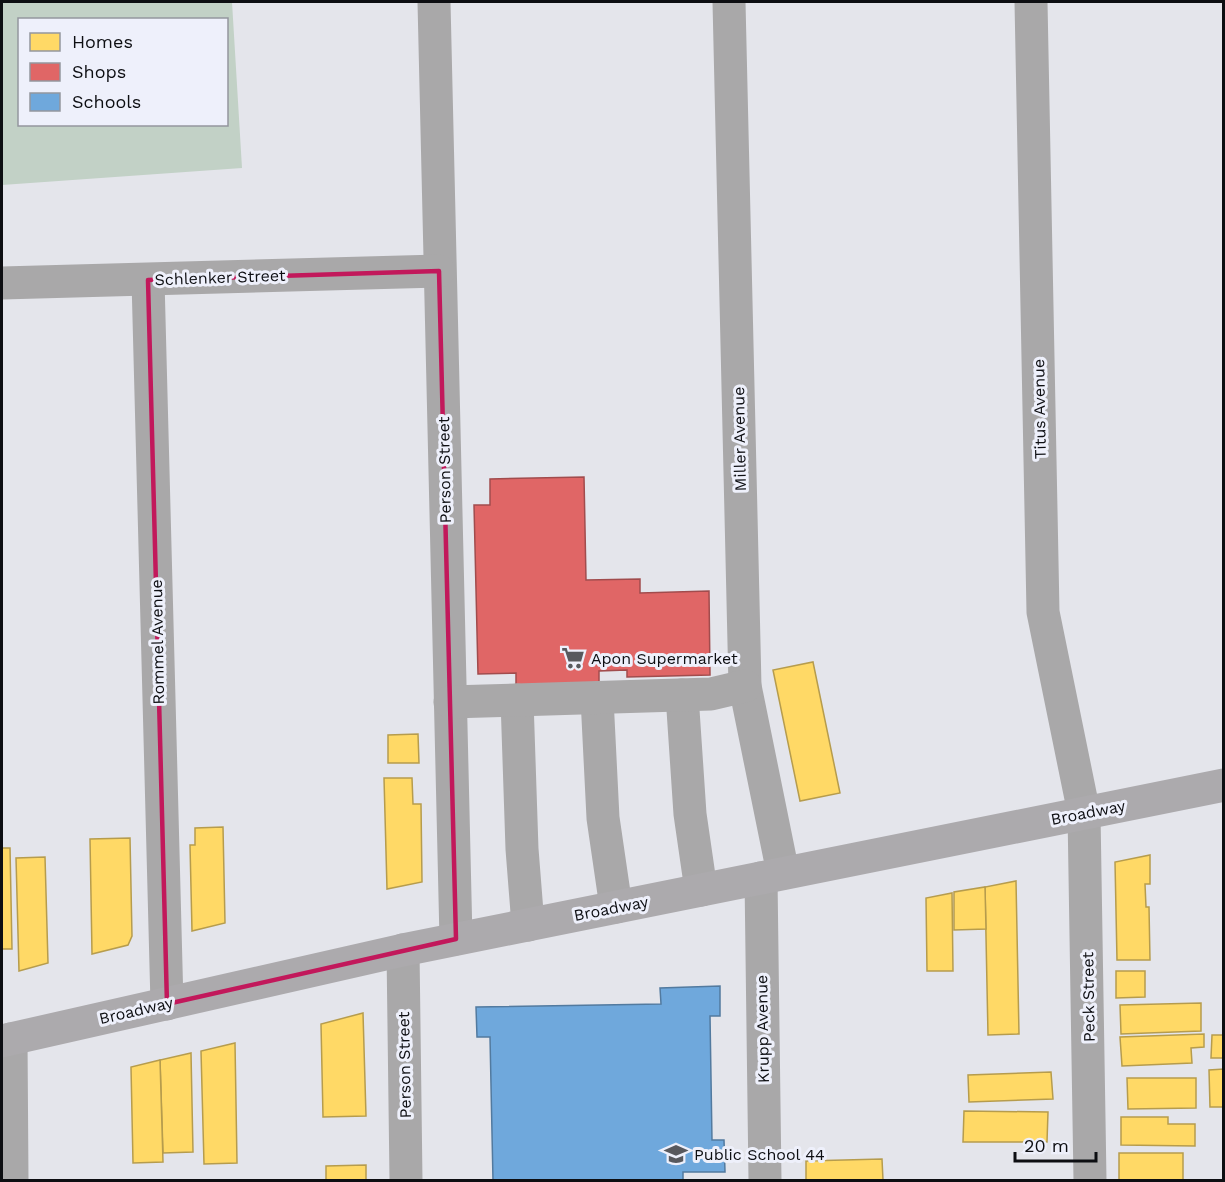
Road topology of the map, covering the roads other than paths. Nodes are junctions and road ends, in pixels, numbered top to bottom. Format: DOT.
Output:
graph roads {
  1 [pos="434,2"];
  2 [pos="729,2"];
  3 [pos="1031,2"];
  4 [pos="439,271"];
  5 [pos="148,280"];
  6 [pos="2,283"];
  7 [pos="744,686"];
  8 [pos="682,695"];
  9 [pos="597,698"];
  10 [pos="517,700"];
  11 [pos="450,702"];
  12 [pos="1224,784"];
  13 [pos="1084,813"];
  14 [pos="772,875"];
  15 [pos="701,890"];
  16 [pos="616,907"];
  17 [pos="528,925"];
  18 [pos="456,939"];
  19 [pos="403,950"];
  20 [pos="166,1004"];
  21 [pos="6,1040"];
  22 [pos="12,1180"];
  23 [pos="406,1180"];
  24 [pos="765,1180"];
  25 [pos="1090,1180"];
  1 -- 4 [label="street, Person Street"];
  2 -- 7 [label="street, Miller Avenue"];
  3 -- 13 [label="street, Titus Avenue"];
  4 -- 5 [label="street, Schlenker Street"];
  4 -- 11 [label="street, Person Street"];
  5 -- 6 [label="street, Schlenker Street"];
  5 -- 20 [label="street, Rommel Avenue"];
  7 -- 8 [label="street"];
  7 -- 14 [label="street, Miller Avenue"];
  8 -- 9 [label="street"];
  8 -- 15 [label="street"];
  9 -- 10 [label="street"];
  9 -- 16 [label="street"];
  10 -- 11 [label="street"];
  10 -- 17 [label="street"];
  11 -- 18 [label="street, Person Street"];
  12 -- 13 [label="main road, Broadway"];
  13 -- 14 [label="main road, Broadway"];
  13 -- 25 [label="street, Peck Street"];
  14 -- 15 [label="main road, Broadway"];
  14 -- 24 [label="street, Krupp Avenue"];
  15 -- 16 [label="main road, Broadway"];
  16 -- 17 [label="main road, Broadway"];
  17 -- 18 [label="main road, Broadway"];
  18 -- 19 [label="main road, Broadway"];
  19 -- 20 [label="main road, Broadway"];
  19 -- 23 [label="street, Person Street"];
  20 -- 21 [label="main road, Broadway"];
  21 -- 22 [label="street"];
}
